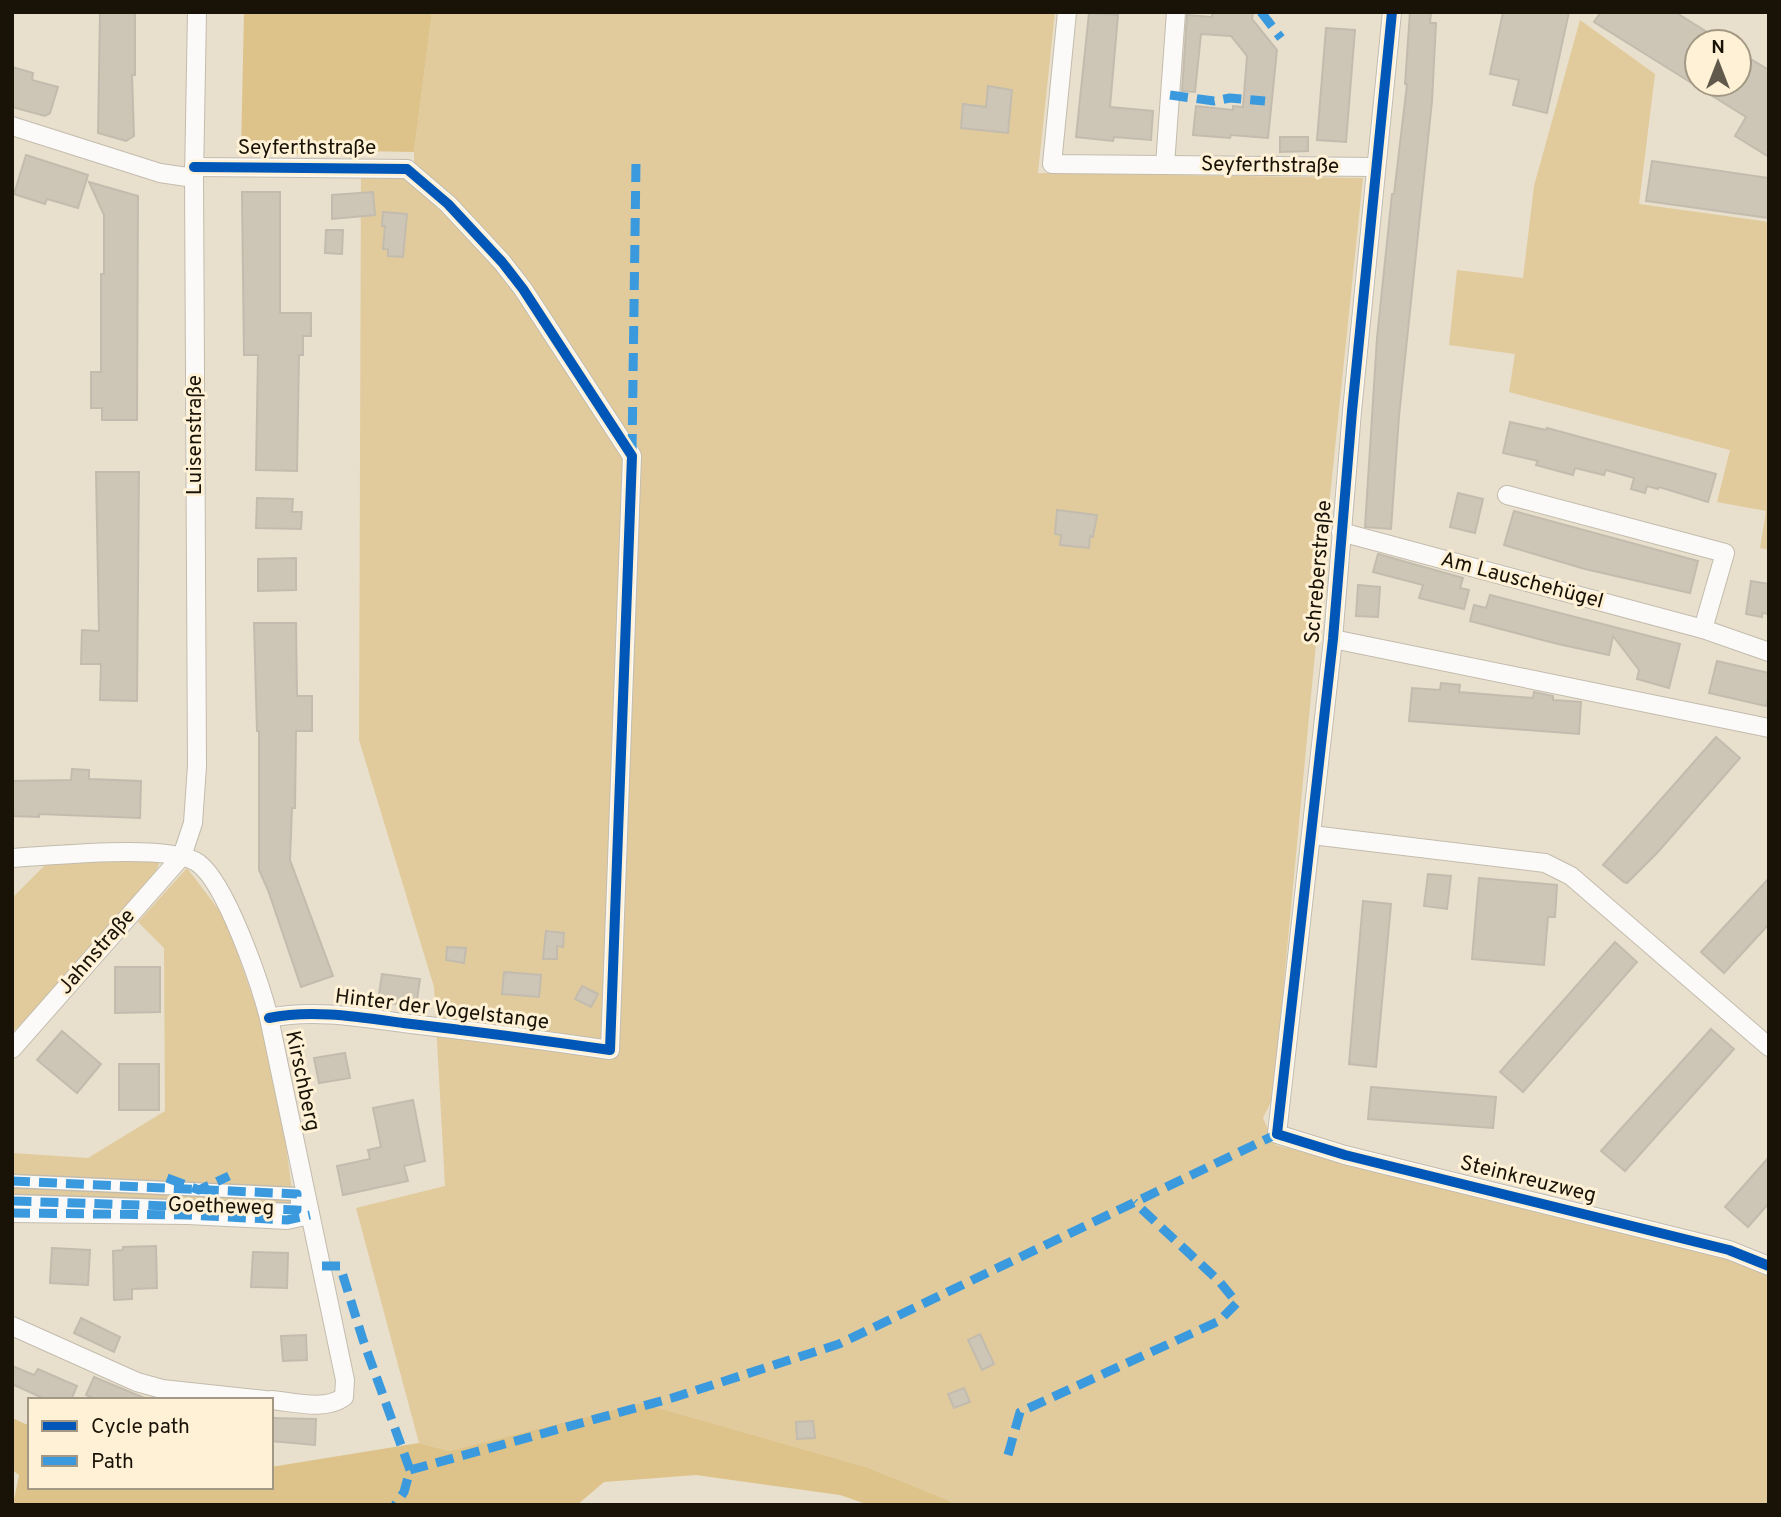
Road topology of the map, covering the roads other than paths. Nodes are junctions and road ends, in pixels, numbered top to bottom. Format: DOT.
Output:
graph roads {
  1 [pos="197,12"];
  2 [pos="1067,12"];
  3 [pos="1176,12"];
  4 [pos="1392,12"];
  5 [pos="12,126"];
  6 [pos="1165,166"];
  7 [pos="1375,167"];
  8 [pos="194,172"];
  9 [pos="1507,495"];
  10 [pos="1341,532"];
  11 [pos="1703,629"];
  12 [pos="1333,639"];
  13 [pos="1769,652"];
  14 [pos="1769,728"];
  15 [pos="1312,835"];
  16 [pos="182,856"];
  17 [pos="12,858"];
  18 [pos="269,1018"];
  19 [pos="1769,1047"];
  20 [pos="12,1049"];
  21 [pos="610,1050"];
  22 [pos="1277,1134"];
  23 [pos="12,1181"];
  24 [pos="12,1201"];
  25 [pos="12,1213"];
  26 [pos="310,1215"];
  27 [pos="1769,1266"];
  28 [pos="12,1326"];
  29 [pos="243,1398"];
  30 [pos="273,1400"];
  1 -- 8 [label="street, Luisenstraße"];
  2 -- 6 [label="street, Seyferthstraße"];
  3 -- 6 [label="street"];
  4 -- 7 [label="street, Schreberstraße"];
  5 -- 8 [label="street, Seyferthstraße"];
  6 -- 7 [label="street, Seyferthstraße"];
  7 -- 10 [label="street, Schreberstraße"];
  8 -- 16 [label="street, Luisenstraße"];
  8 -- 21 [label="street, Seyferthstraße"];
  9 -- 11 [label="street"];
  10 -- 11 [label="street, Am Lauschehügel"];
  10 -- 12 [label="street, Schreberstraße"];
  11 -- 13 [label="street, Am Lauschehügel"];
  12 -- 14 [label="street, Schreberstraße"];
  12 -- 15 [label="street, Schreberstraße"];
  15 -- 19 [label="street"];
  15 -- 22 [label="street, Schreberstraße"];
  16 -- 17 [label="street"];
  16 -- 18 [label="street, Kirschberg"];
  16 -- 20 [label="street, Jahnstraße"];
  18 -- 21 [label="street, Hinter der Vogelstange"];
  18 -- 26 [label="street, Kirschberg"];
  22 -- 27 [label="street, Steinkreuzweg"];
  23 -- 24 [label="street, Goetheweg"];
  25 -- 26 [label="street, Goetheweg"];
  26 -- 30 [label="street, Kirschberg"];
  28 -- 29 [label="street"];
}
